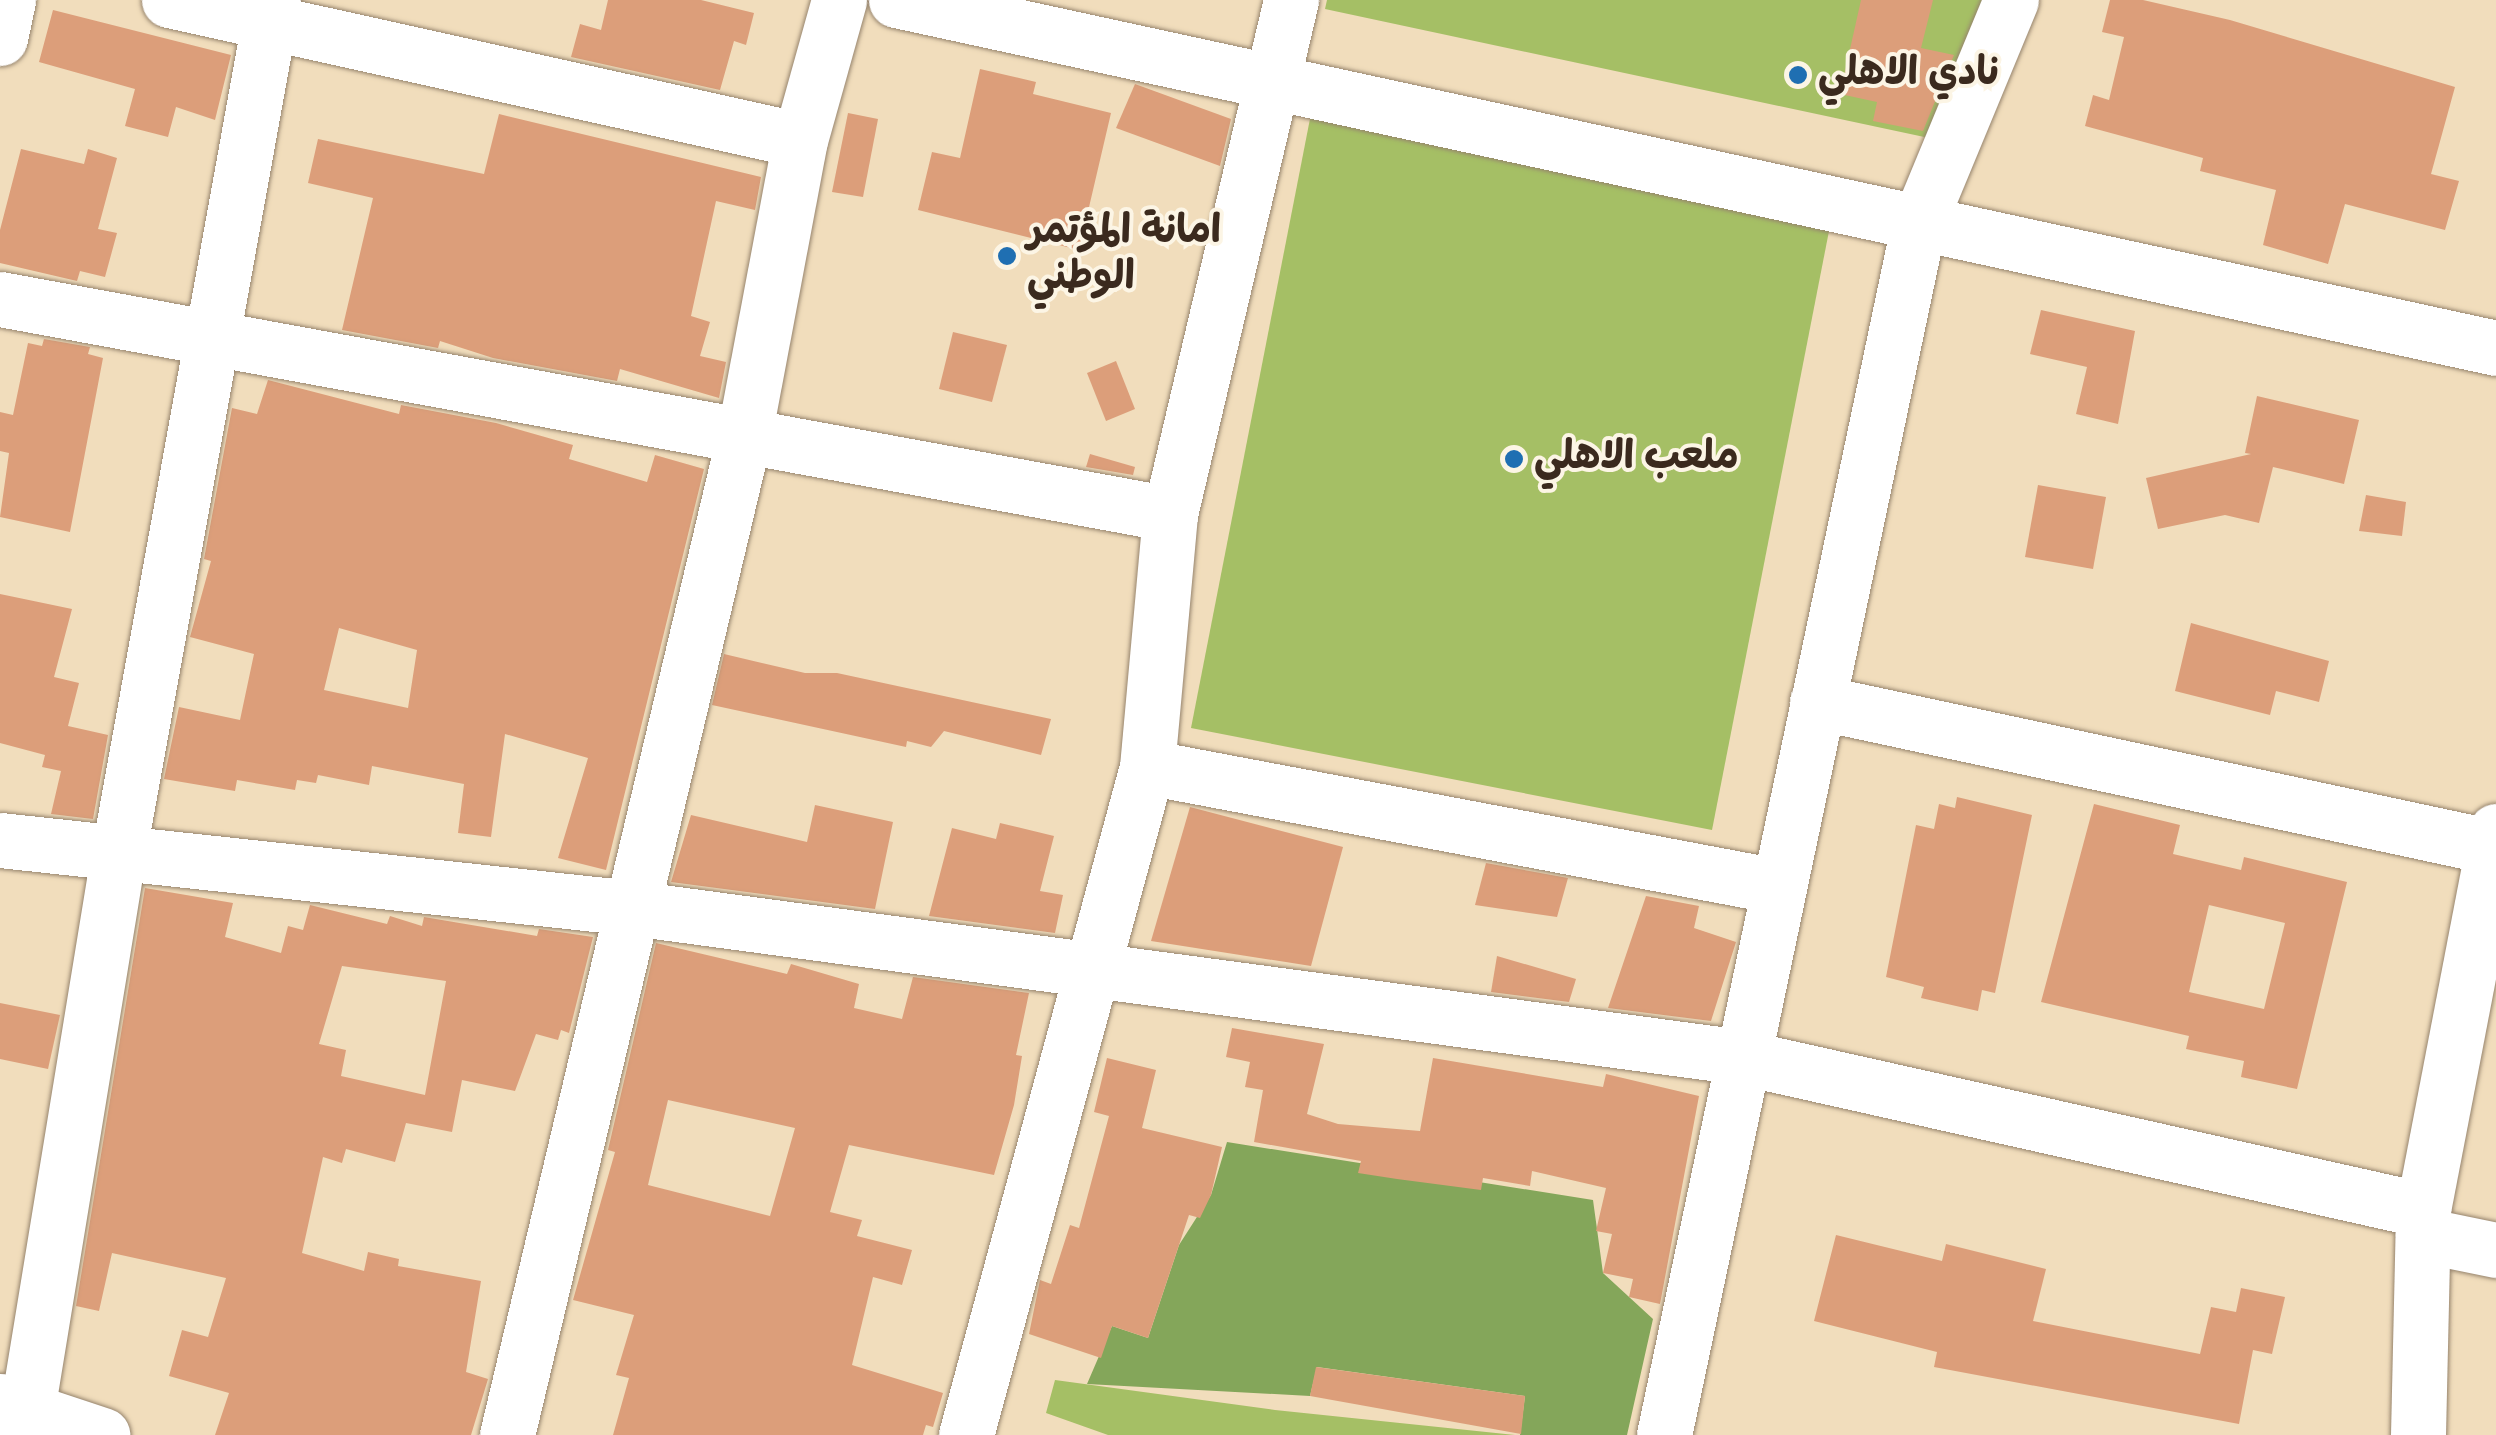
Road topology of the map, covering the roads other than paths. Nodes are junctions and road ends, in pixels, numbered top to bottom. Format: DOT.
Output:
graph roads {
  1 [pos="8,0"];
  2 [pos="170,0"];
  3 [pos="839,0"];
  4 [pos="896,0"];
  5 [pos="1291,0"];
  6 [pos="2011,0"];
  7 [pos="271,12"];
  8 [pos="0,38"];
  9 [pos="1271,82"];
  10 [pos="800,140"];
  11 [pos="1918,222"];
  12 [pos="0,299"];
  13 [pos="212,335"];
  14 [pos="2496,348"];
  15 [pos="744,436"];
  16 [pos="1170,514"];
  17 [pos="1817,702"];
  18 [pos="1146,768"];
  19 [pos="2494,839"];
  20 [pos="0,840"];
  21 [pos="118,856"];
  22 [pos="1778,886"];
  23 [pos="632,908"];
  24 [pos="1096,971"];
  25 [pos="1741,1057"];
  26 [pos="2423,1223"];
  27 [pos="2496,1250"];
  28 [pos="17,1415"];
  29 [pos="102,1435"];
  30 [pos="508,1435"];
  31 [pos="966,1435"];
  32 [pos="1664,1435"];
  33 [pos="2418,1435"];
  1 -- 8 [label="street"];
  2 -- 7 [label="street"];
  3 -- 10 [label="street"];
  4 -- 9 [label="street"];
  5 -- 9 [label="street"];
  6 -- 11 [label="street"];
  7 -- 10 [label="street"];
  7 -- 13 [label="street"];
  9 -- 11 [label="street"];
  9 -- 16 [label="street"];
  10 -- 15 [label="street"];
  11 -- 14 [label="street"];
  11 -- 17 [label="street"];
  12 -- 13 [label="street"];
  13 -- 15 [label="street"];
  13 -- 21 [label="street"];
  15 -- 16 [label="street"];
  15 -- 23 [label="street"];
  16 -- 18 [label="street"];
  17 -- 19 [label="street"];
  17 -- 22 [label="street"];
  18 -- 22 [label="street"];
  18 -- 24 [label="street"];
  19 -- 26 [label="street"];
  20 -- 21 [label="street"];
  21 -- 23 [label="street"];
  21 -- 28 [label="street"];
  22 -- 25 [label="street"];
  23 -- 24 [label="street"];
  23 -- 30 [label="street"];
  24 -- 25 [label="street"];
  24 -- 31 [label="street"];
  25 -- 26 [label="street"];
  25 -- 32 [label="street"];
  26 -- 27 [label="street"];
  26 -- 33 [label="street"];
  28 -- 29 [label="street"];
}
